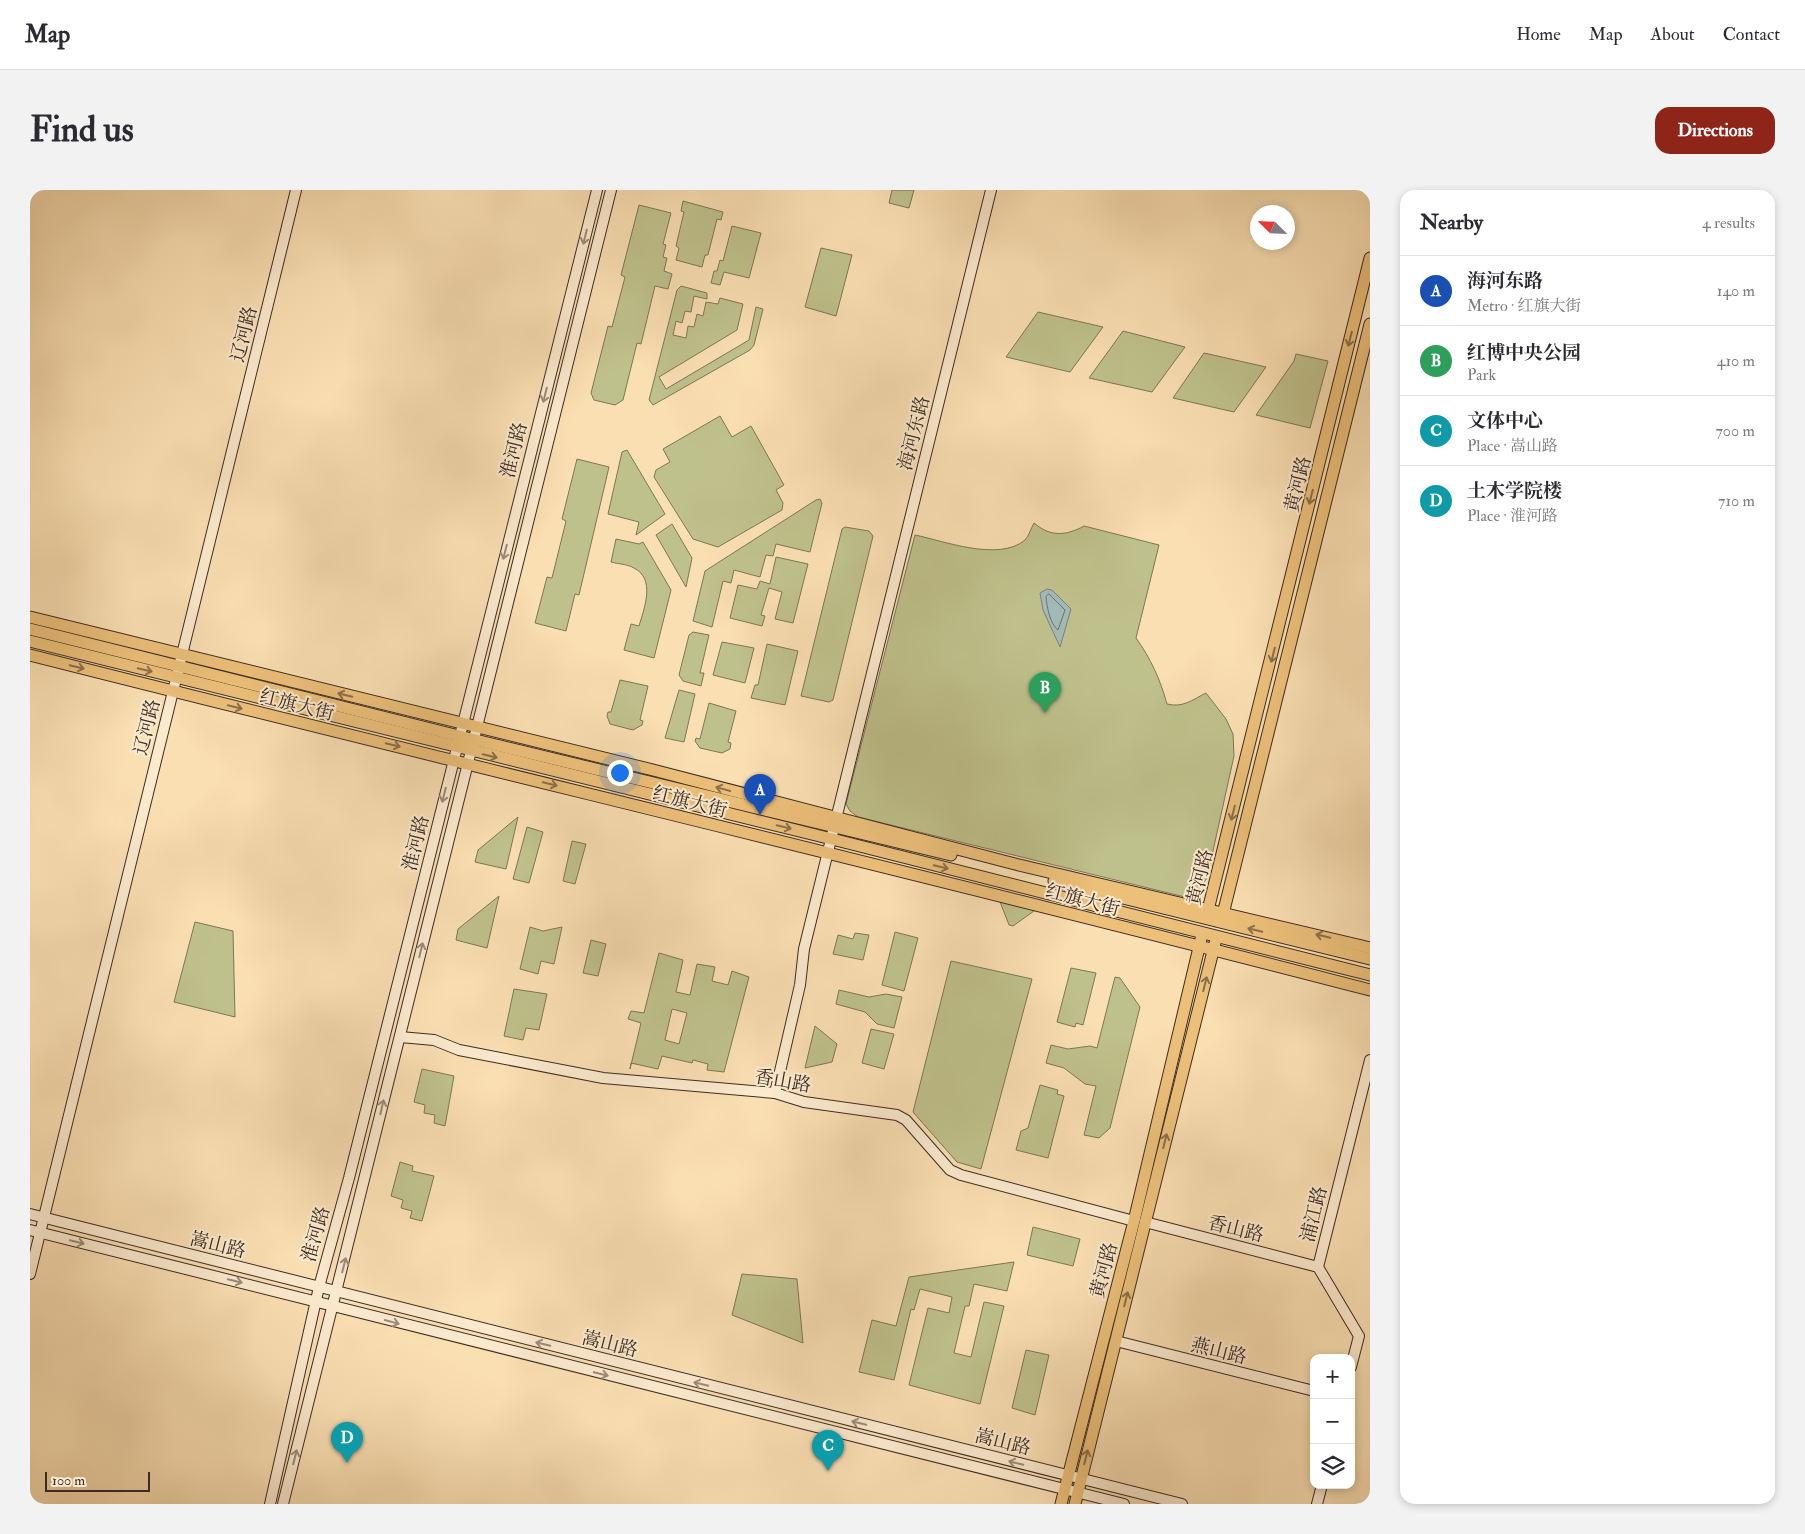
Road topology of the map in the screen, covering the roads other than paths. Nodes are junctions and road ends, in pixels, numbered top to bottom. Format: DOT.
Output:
graph roads {
  1 [pos="291,190"];
  2 [pos="296,190"];
  3 [pos="597,190"];
  4 [pos="610,190"];
  5 [pos="991,190"];
  6 [pos="1370,258"];
  7 [pos="1370,324"];
  8 [pos="30,617"];
  9 [pos="30,629"];
  10 [pos="30,641"];
  11 [pos="30,654"];
  12 [pos="178,660"];
  13 [pos="174,677"];
  14 [pos="170,691"];
  15 [pos="462,723"];
  16 [pos="477,727"];
  17 [pos="459,736"];
  18 [pos="474,739"];
  19 [pos="456,748"];
  20 [pos="471,751"];
  21 [pos="453,760"];
  22 [pos="468,764"];
  23 [pos="836,822"];
  24 [pos="832,839"];
  25 [pos="828,855"];
  26 [pos="1207,913"];
  27 [pos="1222,917"];
  28 [pos="1203,933"];
  29 [pos="1217,936"];
  30 [pos="1199,946"];
  31 [pos="1370,948"];
  32 [pos="1214,950"];
  33 [pos="1370,959"];
  34 [pos="1370,975"];
  35 [pos="1370,990"];
  36 [pos="400,1037"];
  37 [pos="1370,1060"];
  38 [pos="775,1093"];
  39 [pos="37,1216"];
  40 [pos="1139,1222"];
  41 [pos="35,1231"];
  42 [pos="30,1246"];
  43 [pos="1318,1266"];
  44 [pos="30,1274"];
  45 [pos="318,1287"];
  46 [pos="338,1292"];
  47 [pos="315,1302"];
  48 [pos="334,1306"];
  49 [pos="1359,1336"];
  50 [pos="1370,1338"];
  51 [pos="1116,1341"];
  52 [pos="1354,1354"];
  53 [pos="1310,1390"];
  54 [pos="1068,1476"];
  55 [pos="1081,1479"];
  56 [pos="1065,1489"];
  57 [pos="1321,1489"];
  58 [pos="1076,1498"];
  59 [pos="269,1504"];
  60 [pos="284,1504"];
  61 [pos="1062,1504"];
  62 [pos="1124,1504"];
  63 [pos="1182,1504"];
  64 [pos="1317,1504"];
  1 -- 12 [label="main road, 辽河路"];
  2 -- 12 [label="main road, 辽河路"];
  3 -- 15 [label="main road, 淮河路, one-way"];
  4 -- 16 [label="main road, 淮河路"];
  5 -- 23 [label="main road, 海河东路"];
  6 -- 26 [label="main road, 黄河路, one-way"];
  7 -- 27 [label="main road, 黄河路"];
  8 -- 12 [label="main road, 红旗大街"];
  9 -- 12 [label="main road, 红旗大街"];
  10 -- 13 [label="main road, 红旗大街, one-way"];
  11 -- 14 [label="main road, 红旗大街, one-way"];
  12 -- 13 [label="main road, 辽河路"];
  15 -- 12 [label="main road, 红旗大街, one-way"];
  12 -- 17 [label="main road, 红旗大街"];
  13 -- 14 [label="main road, 辽河路"];
  13 -- 19 [label="main road, 红旗大街"];
  14 -- 21 [label="main road, 红旗大街, one-way"];
  14 -- 39 [label="main road, 辽河路"];
  15 -- 16 [label="main road, 红旗大街"];
  15 -- 17 [label="main road, 淮河路"];
  16 -- 18 [label="main road, 淮河路"];
  23 -- 16 [label="main road, 红旗大街, one-way"];
  17 -- 18 [label="main road, 红旗大街"];
  17 -- 19 [label="main road, 淮河路"];
  18 -- 20 [label="main road, 淮河路"];
  18 -- 23 [label="main road, 红旗大街"];
  19 -- 20 [label="main road, 红旗大街"];
  19 -- 21 [label="main road, 淮河路"];
  20 -- 22 [label="main road, 淮河路"];
  20 -- 24 [label="main road, 红旗大街, one-way"];
  21 -- 22 [label="main road, 红旗大街"];
  21 -- 45 [label="main road, 淮河路, one-way"];
  22 -- 25 [label="main road, 红旗大街, one-way"];
  36 -- 22 [label="main road, 淮河路, one-way"];
  23 -- 24 [label="main road, 海河东路"];
  23 -- 26 [label="main road, 红旗大街"];
  24 -- 25 [label="main road, 海河东路"];
  24 -- 28 [label="main road, 红旗大街, one-way"];
  25 -- 30 [label="main road, 红旗大街"];
  25 -- 38 [label="main road, 海河东路"];
  26 -- 27 [label="main road, 红旗大街"];
  26 -- 28 [label="main road, 黄河路"];
  27 -- 29 [label="main road, 黄河路"];
  31 -- 27 [label="main road, 红旗大街, one-way"];
  33 -- 27 [label="main road, 红旗大街, one-way"];
  28 -- 29 [label="main road, 红旗大街"];
  28 -- 30 [label="main road, 黄河路"];
  29 -- 32 [label="main road, 黄河路"];
  29 -- 34 [label="main road, 红旗大街"];
  30 -- 32 [label="main road, 红旗大街"];
  30 -- 40 [label="main road, 黄河路"];
  32 -- 35 [label="main road, 红旗大街"];
  40 -- 32 [label="main road, 黄河路, one-way"];
  36 -- 38 [label="main road, 香山路"];
  46 -- 36 [label="main road, 淮河路, one-way"];
  37 -- 43 [label="main road, 浦江路"];
  38 -- 40 [label="main road, 香山路"];
  39 -- 41 [label="main road, 辽河路"];
  39 -- 45 [label="main road, 嵩山路"];
  40 -- 43 [label="main road, 香山路"];
  51 -- 40 [label="main road, 黄河路, one-way"];
  40 -- 54 [label="main road, 黄河路"];
  41 -- 42 [label="main road, 辽河路"];
  41 -- 44 [label="main road, 辽河路"];
  41 -- 47 [label="main road, 嵩山路, one-way"];
  43 -- 49 [label="main road, 浦江路"];
  45 -- 46 [label="main road, 嵩山路"];
  45 -- 47 [label="main road, 淮河路"];
  46 -- 48 [label="main road, 淮河路"];
  54 -- 46 [label="main road, 嵩山路, one-way"];
  47 -- 48 [label="main road, 嵩山路"];
  47 -- 59 [label="main road, 淮河路"];
  48 -- 56 [label="main road, 嵩山路, one-way"];
  60 -- 48 [label="main road, 淮河路, one-way"];
  49 -- 50 [label="main road"];
  49 -- 52 [label="main road"];
  51 -- 53 [label="main road, 燕山路"];
  55 -- 51 [label="main road, 黄河路, one-way"];
  54 -- 55 [label="main road, 嵩山路"];
  54 -- 56 [label="main road, 黄河路"];
  55 -- 58 [label="main road, 黄河路"];
  55 -- 63 [label="main road, 嵩山路"];
  56 -- 58 [label="main road, 嵩山路"];
  56 -- 61 [label="main road, 黄河路"];
  57 -- 64 [label="main road"];
  58 -- 62 [label="main road, 嵩山路"];
}
